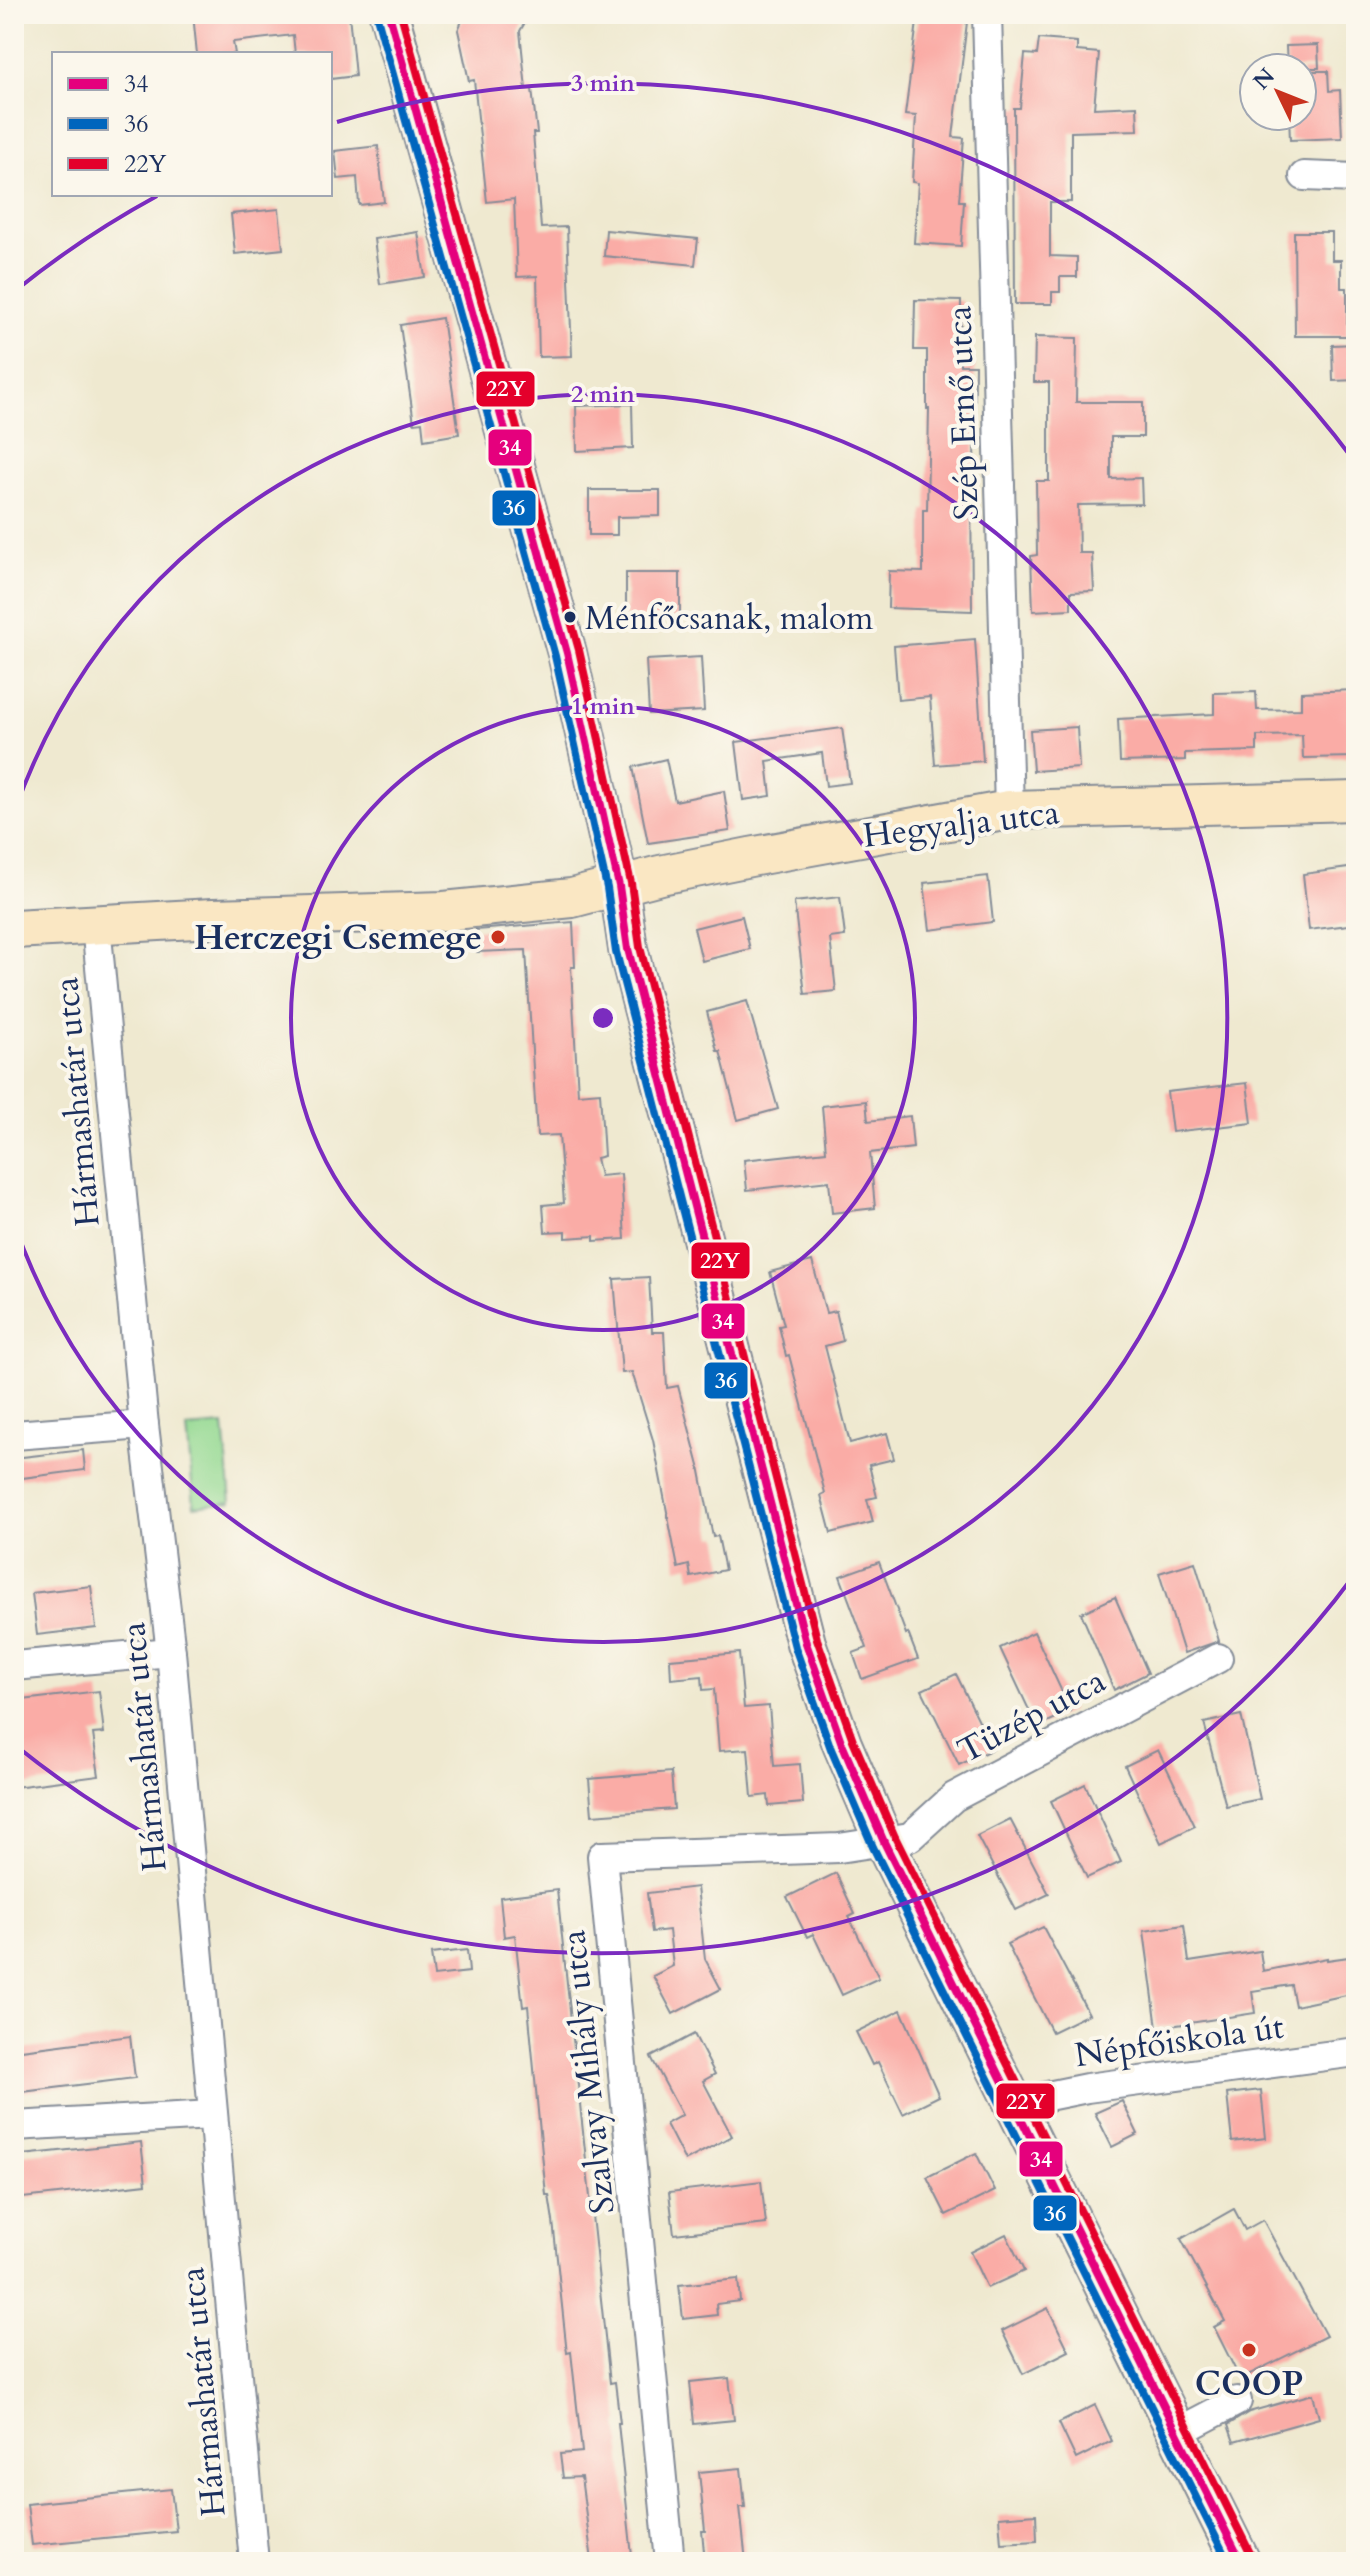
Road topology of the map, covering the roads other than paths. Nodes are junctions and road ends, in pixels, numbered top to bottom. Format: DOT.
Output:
graph roads {
  1 [pos="389,14"];
  2 [pos="987,14"];
  3 [pos="1304,176"];
  4 [pos="1356,178"];
  5 [pos="1356,801"];
  6 [pos="1009,810"];
  7 [pos="619,886"];
  8 [pos="96,925"];
  9 [pos="14,929"];
  10 [pos="144,1425"];
  11 [pos="14,1435"];
  12 [pos="171,1652"];
  13 [pos="1218,1658"];
  14 [pos="14,1666"];
  15 [pos="884,1842"];
  16 [pos="1356,2052"];
  17 [pos="1013,2103"];
  18 [pos="213,2115"];
  19 [pos="14,2126"];
  20 [pos="1237,2401"];
  21 [pos="1176,2433"];
  22 [pos="254,2562"];
  23 [pos="670,2562"];
  24 [pos="1241,2562"];
  1 -- 7 [label="street"];
  2 -- 6 [label="street, Szép Ernő utca"];
  3 -- 4 [label="street"];
  5 -- 6 [label="street, Hegyalja utca"];
  6 -- 7 [label="street, Hegyalja utca"];
  7 -- 8 [label="street, Hegyalja utca"];
  7 -- 15 [label="street"];
  8 -- 9 [label="street, Hegyalja utca"];
  8 -- 10 [label="street, Hármashatár utca"];
  10 -- 11 [label="street"];
  10 -- 12 [label="street, Hármashatár utca"];
  12 -- 14 [label="street"];
  12 -- 18 [label="street, Hármashatár utca"];
  13 -- 15 [label="street, Tüzép utca"];
  15 -- 17 [label="street"];
  15 -- 23 [label="street, Szalvay Mihály utca"];
  16 -- 17 [label="street, Népfőiskola út"];
  17 -- 21 [label="street"];
  18 -- 19 [label="street"];
  18 -- 22 [label="street, Hármashatár utca"];
  20 -- 21 [label="street"];
  21 -- 24 [label="street"];
}
